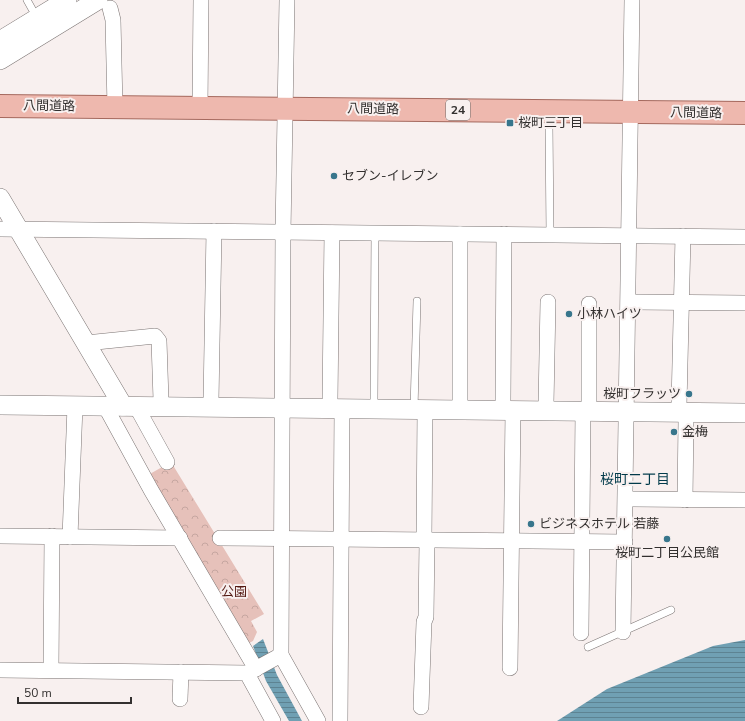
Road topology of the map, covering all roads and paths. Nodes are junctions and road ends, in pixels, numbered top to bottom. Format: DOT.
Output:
graph roads {
  1 [pos="27,0"];
  2 [pos="67,0"];
  3 [pos="84,0"];
  4 [pos="201,0"];
  5 [pos="287,0"];
  6 [pos="632,0"];
  7 [pos="104,4"];
  8 [pos="32,9"];
  9 [pos="0,41"];
  10 [pos="0,50"];
  11 [pos="0,60"];
  12 [pos="0,106"];
  13 [pos="115,107"];
  14 [pos="200,108"];
  15 [pos="286,108"];
  16 [pos="630,112"];
  17 [pos="745,114"];
  18 [pos="550,124"];
  19 [pos="0,198"];
  20 [pos="6,227"];
  21 [pos="214,231"];
  22 [pos="283,232"];
  23 [pos="332,233"];
  24 [pos="375,233"];
  25 [pos="460,234"];
  26 [pos="504,234"];
  27 [pos="550,235"];
  28 [pos="628,236"];
  29 [pos="683,236"];
  30 [pos="745,237"];
  31 [pos="417,301"];
  32 [pos="548,302"];
  33 [pos="634,302"];
  34 [pos="680,302"];
  35 [pos="745,303"];
  36 [pos="588,304"];
  37 [pos="86,343"];
  38 [pos="161,400"];
  39 [pos="212,401"];
  40 [pos="374,401"];
  41 [pos="460,402"];
  42 [pos="546,404"];
  43 [pos="0,405"];
  44 [pos="336,405"];
  45 [pos="679,405"];
  46 [pos="75,406"];
  47 [pos="119,406"];
  48 [pos="508,407"];
  49 [pos="282,408"];
  50 [pos="419,409"];
  51 [pos="586,411"];
  52 [pos="627,412"];
  53 [pos="745,413"];
  54 [pos="686,420"];
  55 [pos="167,462"];
  56 [pos="632,499"];
  57 [pos="685,500"];
  58 [pos="745,500"];
  59 [pos="0,536"];
  60 [pos="52,536"];
  61 [pos="70,537"];
  62 [pos="180,538"];
  63 [pos="220,538"];
  64 [pos="280,539"];
  65 [pos="341,539"];
  66 [pos="425,541"];
  67 [pos="512,542"];
  68 [pos="581,542"];
  69 [pos="625,542"];
  70 [pos="671,610"];
  71 [pos="623,632"];
  72 [pos="581,633"];
  73 [pos="588,646"];
  74 [pos="280,655"];
  75 [pos="510,668"];
  76 [pos="0,670"];
  77 [pos="51,670"];
  78 [pos="252,671"];
  79 [pos="181,672"];
  80 [pos="180,699"];
  81 [pos="421,707"];
  82 [pos="273,721"];
  83 [pos="318,721"];
  84 [pos="340,721"];
  1 -- 8 [label="lane"];
  2 -- 9 [label="street"];
  3 -- 10 [label="street"];
  4 -- 14 [label="street"];
  5 -- 15 [label="street"];
  6 -- 16 [label="street"];
  7 -- 11 [label="street"];
  7 -- 13 [label="street"];
  12 -- 13 [label="main road, 八間道路 / 24"];
  13 -- 14 [label="main road, 八間道路 / 24"];
  14 -- 15 [label="main road, 八間道路 / 24"];
  15 -- 16 [label="main road, 八間道路 / 24"];
  15 -- 22 [label="street"];
  16 -- 17 [label="main road, 八間道路 / 24"];
  16 -- 28 [label="street"];
  18 -- 27 [label="lane"];
  19 -- 20 [label="street"];
  20 -- 21 [label="street"];
  20 -- 37 [label="street"];
  20 -- 47 [label="street"];
  21 -- 22 [label="street"];
  21 -- 39 [label="street"];
  22 -- 23 [label="street"];
  22 -- 49 [label="street"];
  23 -- 24 [label="street"];
  23 -- 44 [label="street"];
  24 -- 25 [label="street"];
  24 -- 40 [label="lane"];
  25 -- 26 [label="street"];
  25 -- 41 [label="street"];
  26 -- 27 [label="street"];
  26 -- 48 [label="street"];
  27 -- 28 [label="street"];
  28 -- 29 [label="street"];
  28 -- 52 [label="street"];
  29 -- 30 [label="street"];
  29 -- 34 [label="street"];
  31 -- 50 [label="lane"];
  32 -- 42 [label="street"];
  33 -- 34 [label="street"];
  34 -- 35 [label="street"];
  34 -- 45 [label="street"];
  36 -- 51 [label="street"];
  37 -- 38 [label="street"];
  37 -- 47 [label="street"];
  43 -- 46 [label="street"];
  44 -- 49 [label="street"];
  44 -- 50 [label="street"];
  44 -- 65 [label="street"];
  46 -- 47 [label="street"];
  46 -- 61 [label="street"];
  47 -- 49 [label="street"];
  47 -- 55 [label="street"];
  47 -- 62 [label="street"];
  48 -- 50 [label="street"];
  48 -- 51 [label="street"];
  48 -- 67 [label="street"];
  49 -- 64 [label="street"];
  50 -- 66 [label="street"];
  51 -- 52 [label="street"];
  51 -- 68 [label="street"];
  52 -- 53 [label="street"];
  52 -- 69 [label="street"];
  54 -- 57 [label="street"];
  56 -- 57 [label="street"];
  57 -- 58 [label="street"];
  59 -- 60 [label="street"];
  60 -- 61 [label="street"];
  60 -- 77 [label="street"];
  61 -- 62 [label="street"];
  62 -- 78 [label="street"];
  63 -- 64 [label="street"];
  64 -- 65 [label="street"];
  64 -- 74 [label="street"];
  65 -- 66 [label="street"];
  65 -- 84 [label="street"];
  66 -- 67 [label="street"];
  66 -- 81 [label="street"];
  67 -- 68 [label="street"];
  67 -- 75 [label="street"];
  68 -- 69 [label="street"];
  68 -- 72 [label="street"];
  69 -- 71 [label="street"];
  70 -- 71 [label="lane"];
  71 -- 73 [label="lane"];
  74 -- 78 [label="street"];
  74 -- 83 [label="street"];
  76 -- 77 [label="street"];
  77 -- 79 [label="street"];
  78 -- 79 [label="street"];
  78 -- 82 [label="street"];
  79 -- 80 [label="street"];
}
